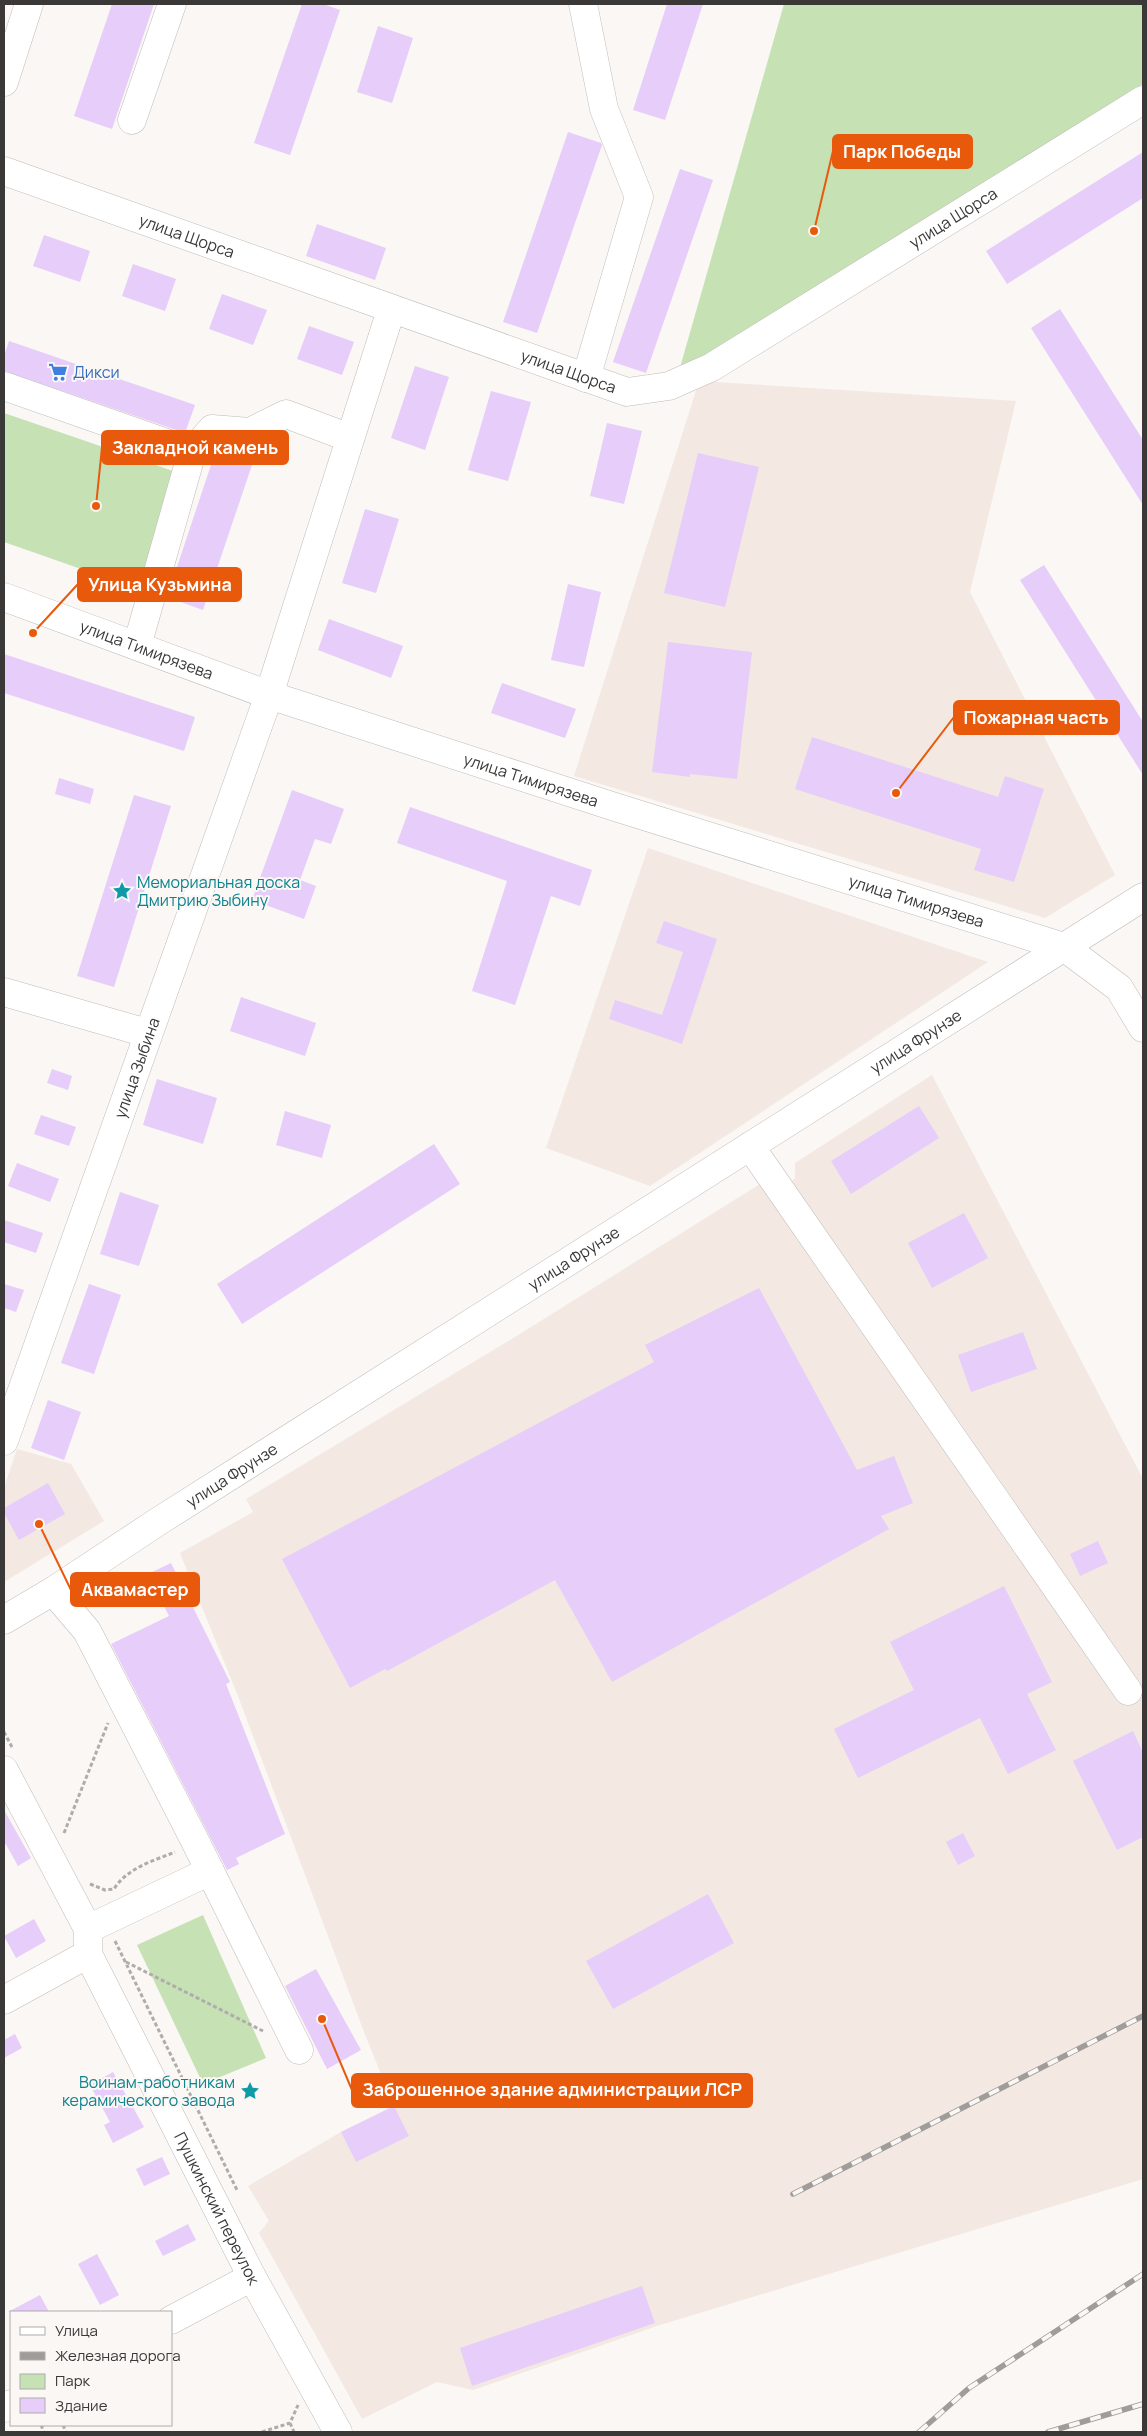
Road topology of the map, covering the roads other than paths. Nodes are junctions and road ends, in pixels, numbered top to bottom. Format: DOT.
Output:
graph roads {
  1 [pos="29,4"];
  2 [pos="172,4"];
  3 [pos="583,4"];
  4 [pos="4,82"];
  5 [pos="1143,100"];
  6 [pos="132,120"];
  7 [pos="4,171"];
  8 [pos="391,310"];
  9 [pos="586,378"];
  10 [pos="4,386"];
  11 [pos="350,438"];
  12 [pos="192,452"];
  13 [pos="4,598"];
  14 [pos="137,646"];
  15 [pos="269,695"];
  16 [pos="1143,896"];
  17 [pos="1064,947"];
  18 [pos="4,992"];
  19 [pos="1143,1028"];
  20 [pos="147,1033"];
  21 [pos="750,1146"];
  22 [pos="4,1441"];
  23 [pos="53,1591"];
  24 [pos="4,1620"];
  25 [pos="1128,1691"];
  26 [pos="10,1764"];
  27 [pos="210,1871"];
  28 [pos="94,1934"];
  29 [pos="4,2000"];
  30 [pos="299,2050"];
  31 [pos="252,2277"];
  32 [pos="172,2319"];
  33 [pos="338,2432"];
  1 -- 4 [label="street"];
  2 -- 6 [label="street"];
  3 -- 9 [label="street"];
  5 -- 9 [label="street, улица Щорса"];
  7 -- 8 [label="street, улица Щорса"];
  8 -- 9 [label="street, улица Щорса"];
  8 -- 11 [label="street, улица Зыбина"];
  10 -- 12 [label="street"];
  11 -- 12 [label="street"];
  11 -- 15 [label="street, улица Зыбина"];
  12 -- 14 [label="street"];
  13 -- 14 [label="street, улица Тимирязева"];
  14 -- 15 [label="street, улица Тимирязева"];
  15 -- 17 [label="street, улица Тимирязева"];
  15 -- 20 [label="street, улица Зыбина"];
  16 -- 17 [label="street, улица Фрунзе"];
  17 -- 19 [label="street"];
  17 -- 21 [label="street, улица Фрунзе"];
  18 -- 20 [label="street"];
  20 -- 22 [label="street, улица Зыбина"];
  21 -- 23 [label="street, улица Фрунзе"];
  21 -- 25 [label="street"];
  23 -- 24 [label="street, улица Фрунзе"];
  23 -- 27 [label="street"];
  26 -- 28 [label="street, Пушкинский переулок"];
  27 -- 28 [label="street"];
  27 -- 30 [label="street"];
  28 -- 29 [label="street"];
  28 -- 31 [label="street, Пушкинский переулок"];
  31 -- 32 [label="street"];
  31 -- 33 [label="street, Пушкинский переулок"];
}
